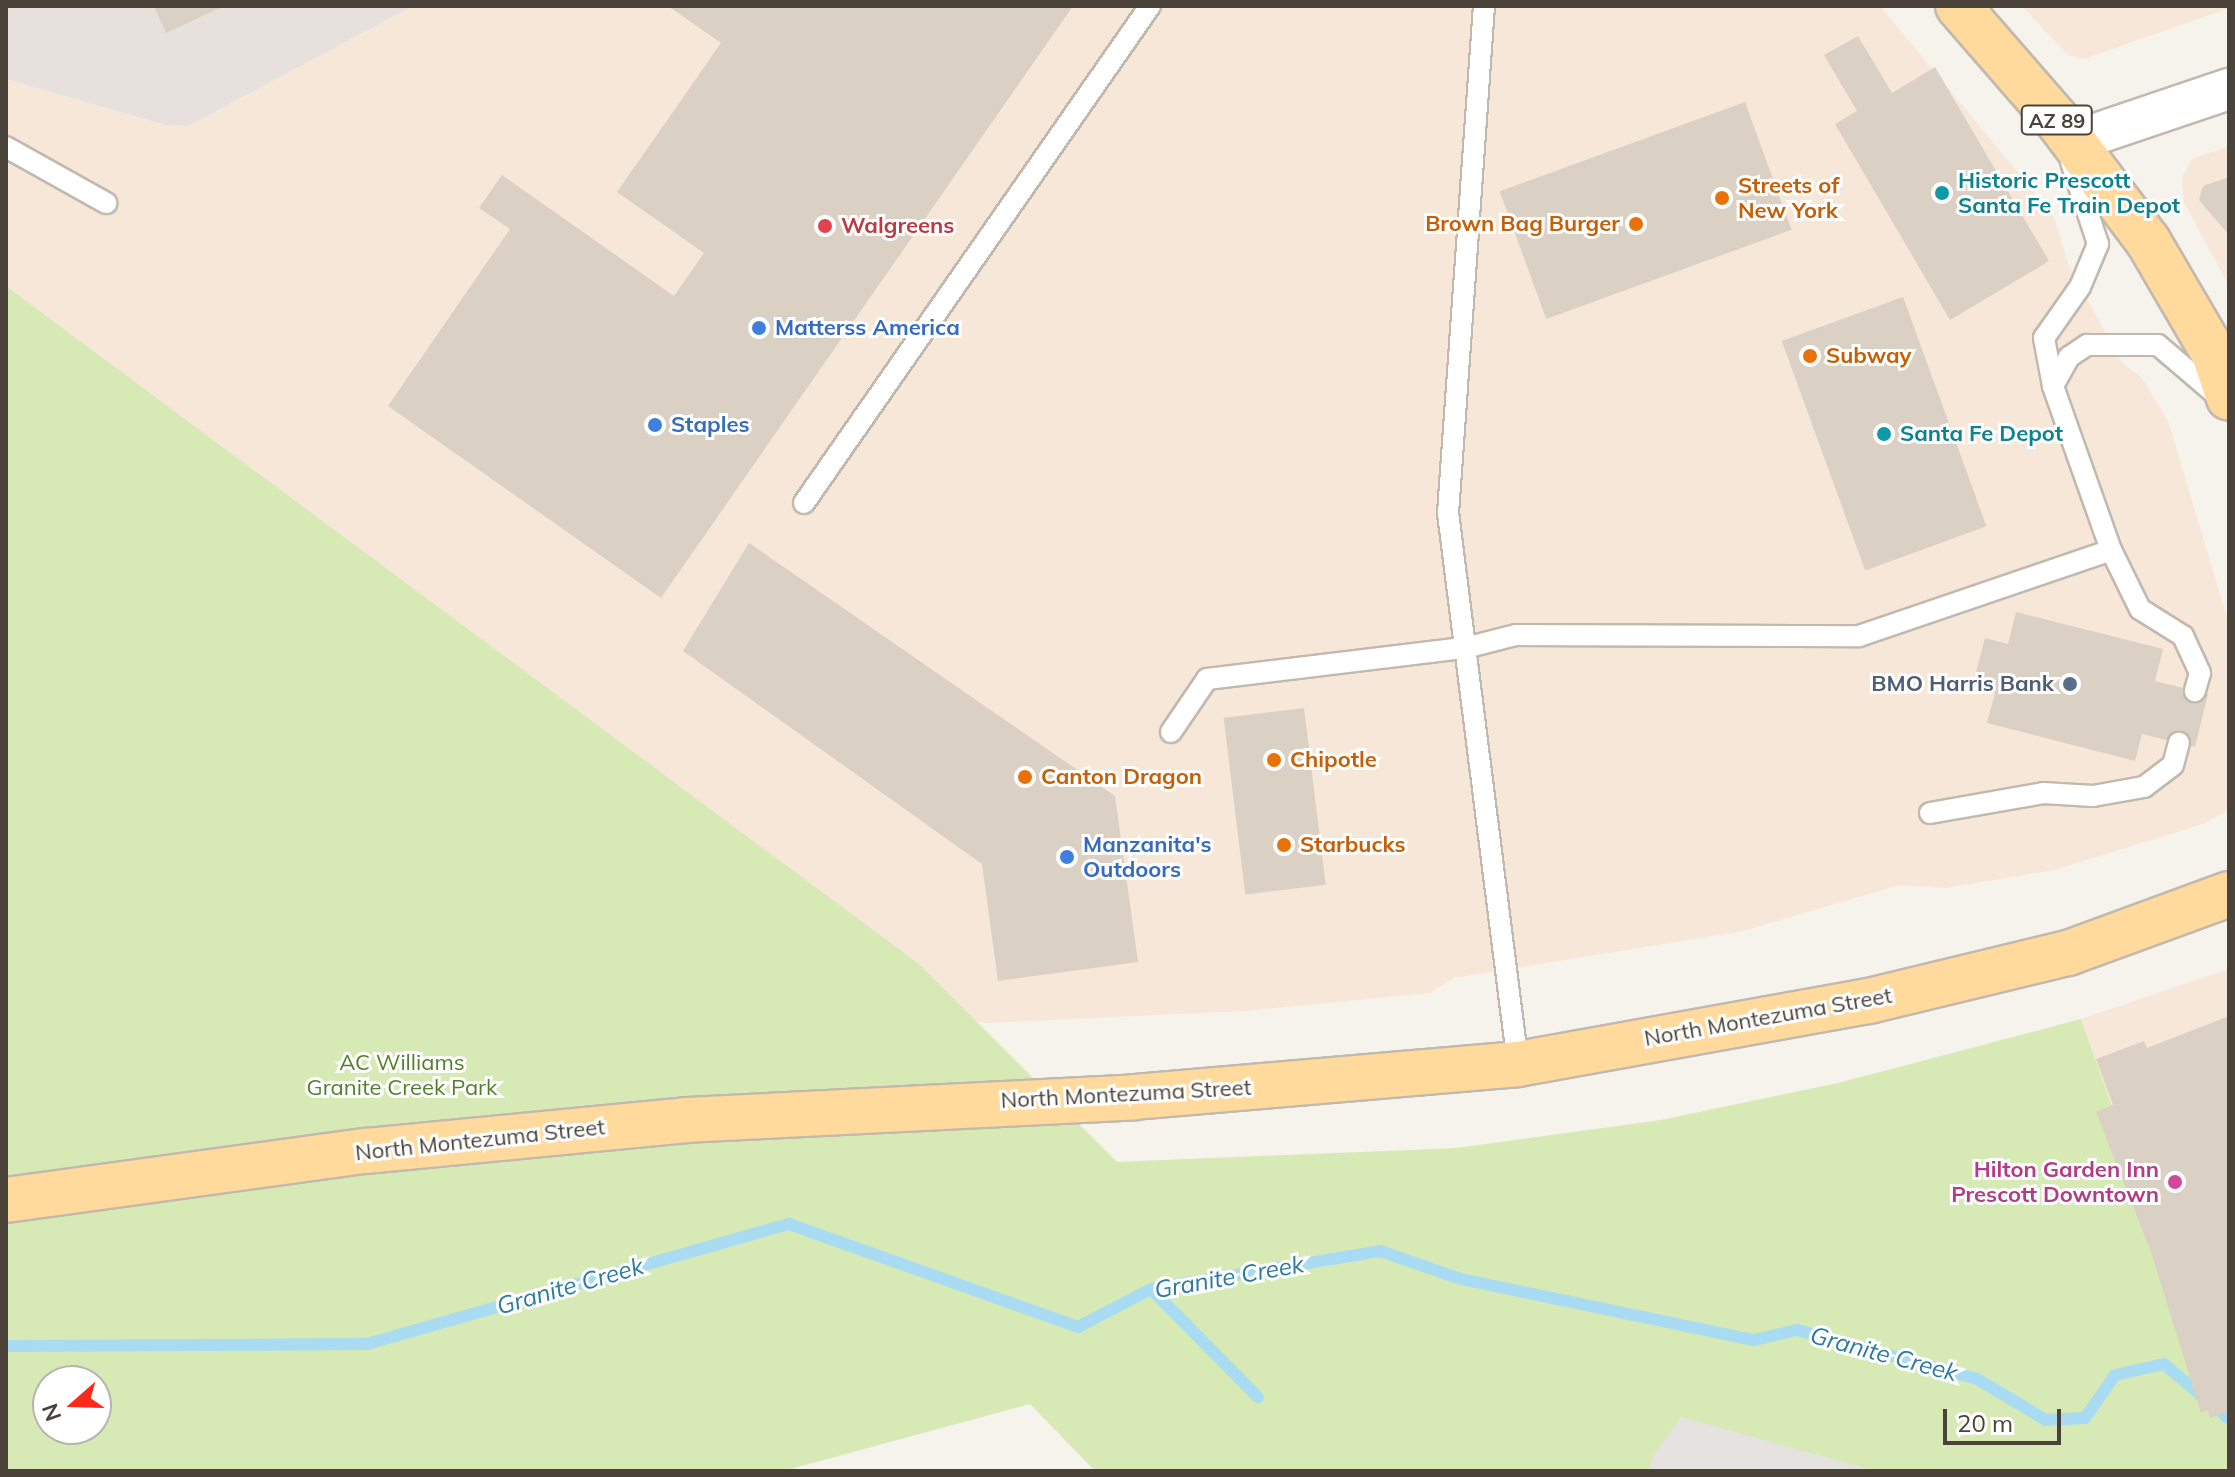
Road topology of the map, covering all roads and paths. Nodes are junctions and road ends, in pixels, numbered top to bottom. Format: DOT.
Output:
graph roads {
  1 [pos="1150,6"];
  2 [pos="1484,6"];
  3 [pos="1958,6"];
  4 [pos="2229,89"];
  5 [pos="2066,130"];
  6 [pos="6,147"];
  7 [pos="106,203"];
  8 [pos="2053,386"];
  9 [pos="2229,398"];
  10 [pos="2229,406"];
  11 [pos="804,503"];
  12 [pos="2111,550"];
  13 [pos="1465,648"];
  14 [pos="2195,691"];
  15 [pos="1171,732"];
  16 [pos="2179,743"];
  17 [pos="1930,813"];
  18 [pos="2229,894"];
  19 [pos="1518,1064"];
  20 [pos="6,1200"];
  1 -- 11 [label="lane"];
  2 -- 13 [label="lane"];
  3 -- 5 [label="main road, AZ 89"];
  4 -- 5 [label="street"];
  5 -- 8 [label="lane"];
  5 -- 9 [label="main road, AZ 89"];
  6 -- 7 [label="lane"];
  8 -- 10 [label="lane"];
  8 -- 12 [label="lane"];
  12 -- 13 [label="lane"];
  12 -- 14 [label="lane"];
  13 -- 15 [label="lane"];
  13 -- 19 [label="lane"];
  16 -- 17 [label="lane"];
  18 -- 19 [label="main road, North Montezuma Street"];
  19 -- 20 [label="main road, North Montezuma Street"];
}
